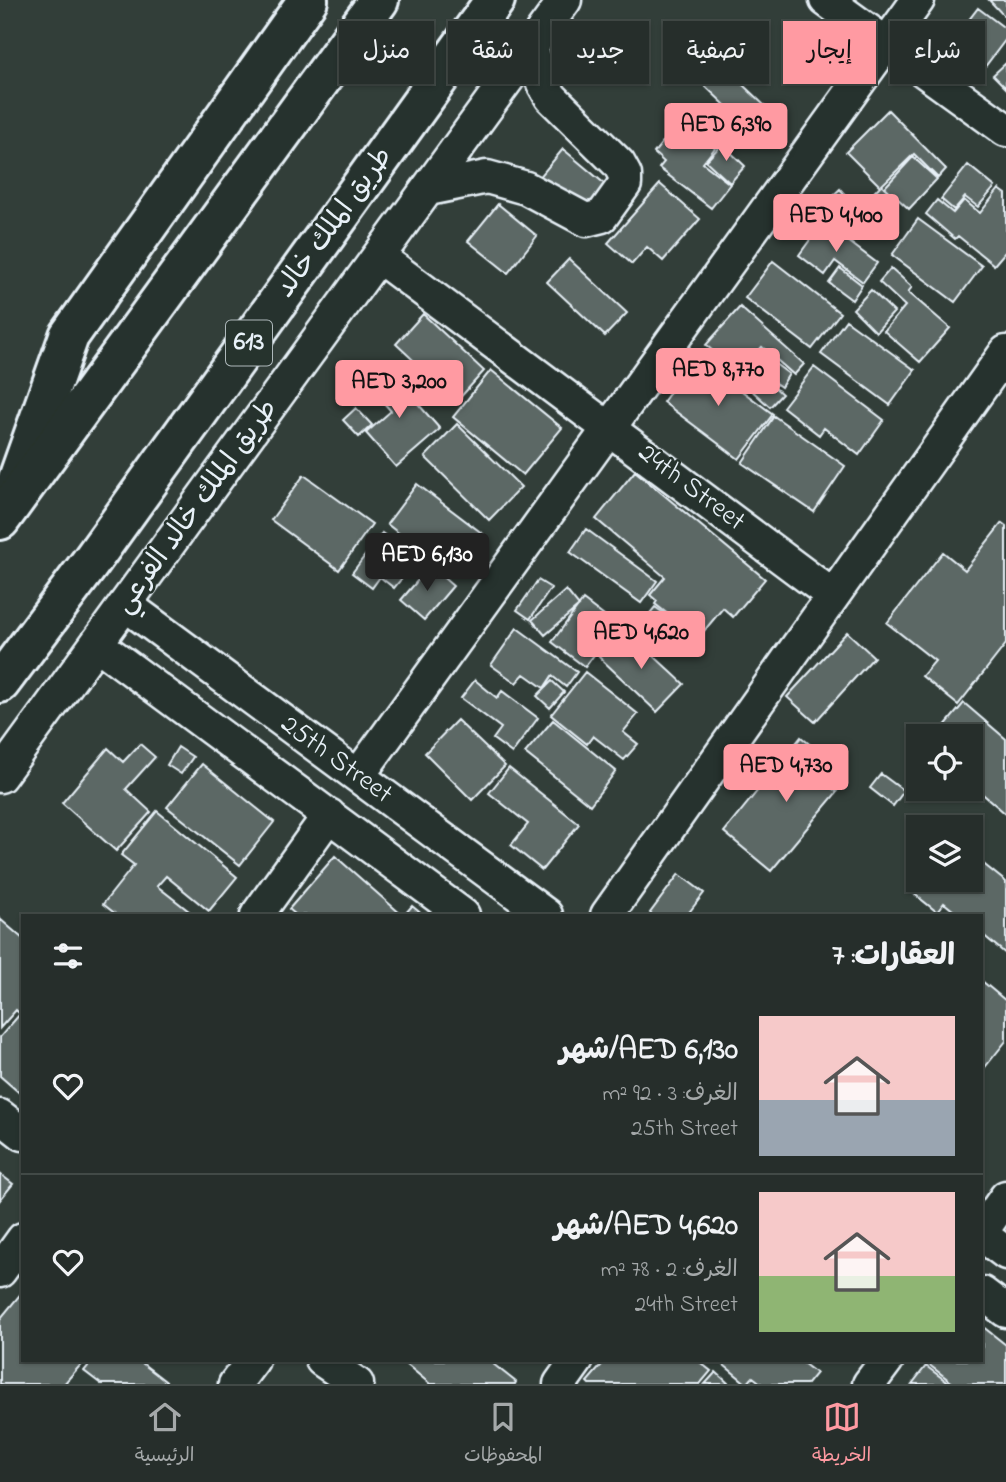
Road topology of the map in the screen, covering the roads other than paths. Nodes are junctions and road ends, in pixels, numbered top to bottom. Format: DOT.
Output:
graph roads {
  1 [pos="308,0"];
  2 [pos="379,0"];
  3 [pos="495,0"];
  4 [pos="565,0"];
  5 [pos="826,0"];
  6 [pos="918,0"];
  7 [pos="538,38"];
  8 [pos="886,44"];
  9 [pos="538,68"];
  10 [pos="505,84"];
  11 [pos="1006,130"];
  12 [pos="428,189"];
  13 [pos="379,257"];
  14 [pos="1006,352"];
  15 [pos="610,427"];
  16 [pos="3,516"];
  17 [pos="833,596"];
  18 [pos="126,605"];
  19 [pos="97,644"];
  20 [pos="0,683"];
  21 [pos="0,776"];
  22 [pos="358,776"];
  23 [pos="329,815"];
  24 [pos="258,914"];
  25 [pos="462,914"];
  26 [pos="545,914"];
  27 [pos="608,914"];
  28 [pos="0,1116"];
  29 [pos="21,1132"];
  30 [pos="1006,1197"];
  31 [pos="983,1232"];
  32 [pos="983,1234"];
  33 [pos="21,1242"];
  34 [pos="1006,1253"];
  35 [pos="0,1271"];
  36 [pos="983,1294"];
  37 [pos="1006,1311"];
  38 [pos="252,1362"];
  39 [pos="325,1362"];
  40 [pos="576,1362"];
  41 [pos="886,1362"];
  42 [pos="235,1384"];
  43 [pos="357,1384"];
  44 [pos="560,1384"];
  45 [pos="869,1384"];
  1 -- 16 [label="main road"];
  2 -- 16 [label="main road"];
  3 -- 20 [label="main road, طريق الملك خالد / 613"];
  4 -- 7 [label="street, طريق الملك خالد الفرعي"];
  5 -- 8 [label="street"];
  6 -- 8 [label="street"];
  8 -- 11 [label="street"];
  8 -- 15 [label="street"];
  9 -- 12 [label="street"];
  10 -- 12 [label="street, طريق الملك خالد الفرعي"];
  12 -- 13 [label="street, طريق الملك خالد الفرعي"];
  13 -- 15 [label="street, 24th Street"];
  13 -- 18 [label="street, طريق الملك خالد الفرعي"];
  14 -- 17 [label="street"];
  15 -- 17 [label="street, 24th Street"];
  15 -- 22 [label="street"];
  17 -- 27 [label="street"];
  18 -- 19 [label="street, طريق الملك خالد الفرعي"];
  18 -- 22 [label="street, 25th Street"];
  19 -- 21 [label="street, طريق الملك خالد الفرعي"];
  19 -- 23 [label="street, 25th Street"];
  22 -- 26 [label="street, 25th Street"];
  23 -- 24 [label="street"];
  23 -- 25 [label="street, 25th Street"];
  28 -- 29 [label="street"];
  30 -- 31 [label="street"];
  32 -- 34 [label="street"];
  33 -- 35 [label="street"];
  36 -- 37 [label="street"];
  38 -- 42 [label="street"];
  39 -- 43 [label="street"];
  40 -- 44 [label="street"];
  41 -- 45 [label="street"];
}
